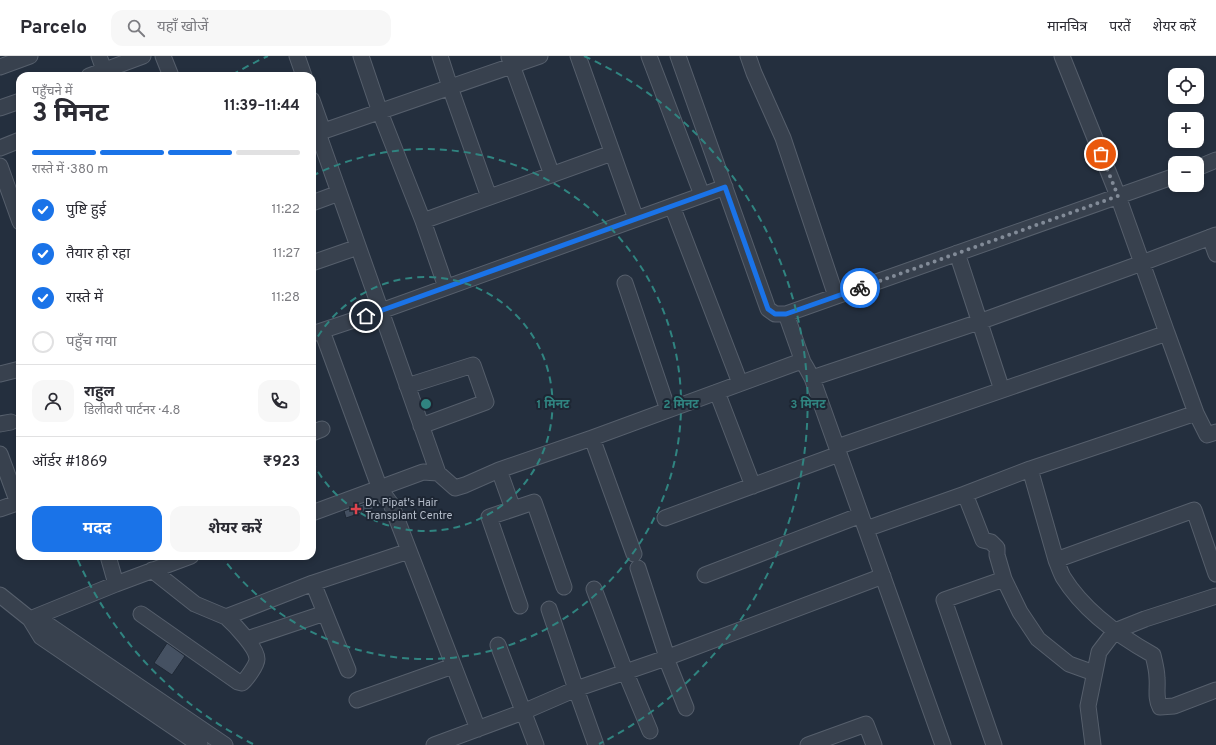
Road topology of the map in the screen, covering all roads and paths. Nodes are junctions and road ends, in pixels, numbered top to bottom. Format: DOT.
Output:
graph roads {
  1 [pos="30,56"];
  2 [pos="99,56"];
  3 [pos="143,56"];
  4 [pos="163,56"];
  5 [pos="297,56"];
  6 [pos="361,56"];
  7 [pos="440,56"];
  8 [pos="540,56"];
  9 [pos="578,56"];
  10 [pos="649,56"];
  11 [pos="678,56"];
  12 [pos="748,56"];
  13 [pos="1062,56"];
  14 [pos="511,61"];
  15 [pos="0,67"];
  16 [pos="104,70"];
  17 [pos="99,72"];
  18 [pos="169,72"];
  19 [pos="303,72"];
  20 [pos="450,87"];
  21 [pos="16,102"];
  22 [pos="0,108"];
  23 [pos="380,112"];
  24 [pos="316,122"];
  25 [pos="318,133"];
  26 [pos="16,142"];
  27 [pos="0,148"];
  28 [pos="612,153"];
  29 [pos="1216,160"];
  30 [pos="1204,165"];
  31 [pos="0,166"];
  32 [pos="552,175"];
  33 [pos="1168,178"];
  34 [pos="14,185"];
  35 [pos="725,187"];
  36 [pos="339,193"];
  37 [pos="702,196"];
  38 [pos="1118,196"];
  39 [pos="16,197"];
  40 [pos="489,197"];
  41 [pos="316,202"];
  42 [pos="672,206"];
  43 [pos="636,219"];
  44 [pos="423,221"];
  45 [pos="1213,236"];
  46 [pos="358,247"];
  47 [pos="957,253"];
  48 [pos="1216,254"];
  49 [pos="316,262"];
  50 [pos="1142,263"];
  51 [pos="625,282"];
  52 [pos="446,287"];
  53 [pos="836,296"];
  54 [pos="381,311"];
  55 [pos="786,314"];
  56 [pos="979,322"];
  57 [pos="317,333"];
  58 [pos="1167,333"];
  59 [pos="802,362"];
  60 [pos="16,369"];
  61 [pos="0,374"];
  62 [pos="812,378"];
  63 [pos="740,383"];
  64 [pos="407,386"];
  65 [pos="1002,390"];
  66 [pos="716,392"];
  67 [pos="668,410"];
  68 [pos="1196,413"];
  69 [pos="421,426"];
  70 [pos="1216,432"];
  71 [pos="592,438"];
  72 [pos="838,451"];
  73 [pos="0,454"];
  74 [pos="1030,469"];
  75 [pos="499,470"];
  76 [pos="438,473"];
  77 [pos="753,486"];
  78 [pos="380,488"];
  79 [pos="966,494"];
  80 [pos="0,496"];
  81 [pos="13,504"];
  82 [pos="513,508"];
  83 [pos="316,512"];
  84 [pos="665,518"];
  85 [pos="864,522"];
  86 [pos="409,551"];
  87 [pos="109,560"];
  88 [pos="180,560"];
  89 [pos="1056,560"];
  90 [pos="152,570"];
  91 [pos="1216,574"];
  92 [pos="705,575"];
  93 [pos="883,576"];
  94 [pos="1004,579"];
  95 [pos="313,583"];
  96 [pos="116,584"];
  97 [pos="564,587"];
  98 [pos="594,589"];
  99 [pos="0,595"];
  100 [pos="1216,596"];
  101 [pos="520,606"];
  102 [pos="549,609"];
  103 [pos="325,613"];
  104 [pos="141,614"];
  105 [pos="226,617"];
  106 [pos="30,619"];
  107 [pos="1115,631"];
  108 [pos="247,639"];
  109 [pos="498,645"];
  110 [pos="666,658"];
  111 [pos="453,666"];
  112 [pos="348,670"];
  113 [pos="625,671"];
  114 [pos="1094,673"];
  115 [pos="576,689"];
  116 [pos="1216,690"];
  117 [pos="357,700"];
  118 [pos="686,708"];
  119 [pos="523,712"];
  120 [pos="478,729"];
  121 [pos="650,731"];
  122 [pos="459,741"];
  123 [pos="1089,744"];
  124 [pos="200,745"];
  125 [pos="225,745"];
  126 [pos="434,745"];
  127 [pos="536,745"];
  128 [pos="596,745"];
  129 [pos="808,745"];
  130 [pos="874,745"];
  131 [pos="943,745"];
  132 [pos="994,745"];
  1 -- 15 [label="street"];
  2 -- 16 [label="street"];
  3 -- 16 [label="street"];
  4 -- 18 [label="street"];
  5 -- 19 [label="street"];
  6 -- 23 [label="street"];
  7 -- 20 [label="street"];
  8 -- 14 [label="street"];
  9 -- 28 [label="street"];
  10 -- 37 [label="street"];
  11 -- 35 [label="street"];
  12 -- 53 [label="street"];
  13 -- 38 [label="street"];
  14 -- 20 [label="street"];
  14 -- 32 [label="street"];
  16 -- 17 [label="street"];
  20 -- 23 [label="street"];
  20 -- 40 [label="street"];
  21 -- 22 [label="street"];
  23 -- 25 [label="street"];
  23 -- 44 [label="street"];
  24 -- 25 [label="street"];
  25 -- 36 [label="street"];
  26 -- 27 [label="street"];
  28 -- 32 [label="street"];
  28 -- 43 [label="street"];
  29 -- 30 [label="street"];
  31 -- 34 [label="street"];
  32 -- 40 [label="street"];
  33 -- 38 [label="street"];
  34 -- 39 [label="street"];
  35 -- 37 [label="street"];
  35 -- 55 [label="street"];
  36 -- 41 [label="street"];
  36 -- 46 [label="street"];
  37 -- 42 [label="street"];
  38 -- 47 [label="street"];
  38 -- 50 [label="street"];
  40 -- 44 [label="street"];
  42 -- 43 [label="street"];
  42 -- 63 [label="street"];
  43 -- 52 [label="street"];
  44 -- 52 [label="street"];
  45 -- 48 [label="street"];
  45 -- 50 [label="street"];
  46 -- 49 [label="street"];
  46 -- 54 [label="street"];
  47 -- 53 [label="street"];
  47 -- 56 [label="street"];
  50 -- 56 [label="street"];
  50 -- 58 [label="street"];
  51 -- 67 [label="street"];
  52 -- 54 [label="street"];
  53 -- 55 [label="street"];
  54 -- 57 [label="street"];
  54 -- 64 [label="street"];
  55 -- 59 [label="street"];
  56 -- 62 [label="street"];
  56 -- 65 [label="street"];
  57 -- 78 [label="street"];
  58 -- 65 [label="street"];
  58 -- 68 [label="street"];
  59 -- 62 [label="street"];
  59 -- 63 [label="street"];
  60 -- 61 [label="street"];
  62 -- 72 [label="street"];
  63 -- 66 [label="street"];
  64 -- 69 [label="street"];
  64 -- 69 [label="street"];
  65 -- 72 [label="street"];
  66 -- 67 [label="street"];
  66 -- 77 [label="street"];
  67 -- 71 [label="street"];
  68 -- 70 [label="street"];
  68 -- 74 [label="street"];
  69 -- 76 [label="street"];
  71 -- 75 [label="street"];
  71 -- 110 [label="street"];
  72 -- 77 [label="street"];
  72 -- 85 [label="street"];
  73 -- 81 [label="street"];
  74 -- 79 [label="street"];
  74 -- 89 [label="street"];
  75 -- 76 [label="street"];
  75 -- 82 [label="street"];
  76 -- 78 [label="street"];
  77 -- 84 [label="street"];
  78 -- 83 [label="street"];
  78 -- 86 [label="street"];
  79 -- 85 [label="street"];
  79 -- 94 [label="street"];
  80 -- 81 [label="street"];
  82 -- 97 [label="street"];
  82 -- 101 [label="street"];
  85 -- 92 [label="street"];
  85 -- 93 [label="street"];
  86 -- 95 [label="street"];
  86 -- 111 [label="street"];
  87 -- 96 [label="street"];
  88 -- 90 [label="street"];
  89 -- 91 [label="street"];
  89 -- 107 [label="street"];
  90 -- 96 [label="street"];
  90 -- 105 [label="street"];
  93 -- 110 [label="street"];
  93 -- 131 [label="street"];
  94 -- 114 [label="street"];
  94 -- 132 [label="street"];
  95 -- 103 [label="street"];
  95 -- 105 [label="street"];
  96 -- 106 [label="street"];
  98 -- 113 [label="street"];
  99 -- 106 [label="street"];
  100 -- 107 [label="street"];
  102 -- 115 [label="street"];
  103 -- 108 [label="street"];
  103 -- 112 [label="street"];
  104 -- 108 [label="street"];
  105 -- 108 [label="street"];
  106 -- 124 [label="street"];
  106 -- 125 [label="street"];
  107 -- 114 [label="street"];
  107 -- 116 [label="street"];
  109 -- 119 [label="street"];
  110 -- 113 [label="street"];
  110 -- 118 [label="street"];
  111 -- 117 [label="street"];
  111 -- 120 [label="street"];
  113 -- 115 [label="street"];
  113 -- 121 [label="street"];
  114 -- 123 [label="street"];
  115 -- 119 [label="street"];
  115 -- 128 [label="street"];
  119 -- 120 [label="street"];
  119 -- 127 [label="street"];
  120 -- 122 [label="street"];
  122 -- 126 [label="street"];
  129 -- 130 [label="street"];
}
